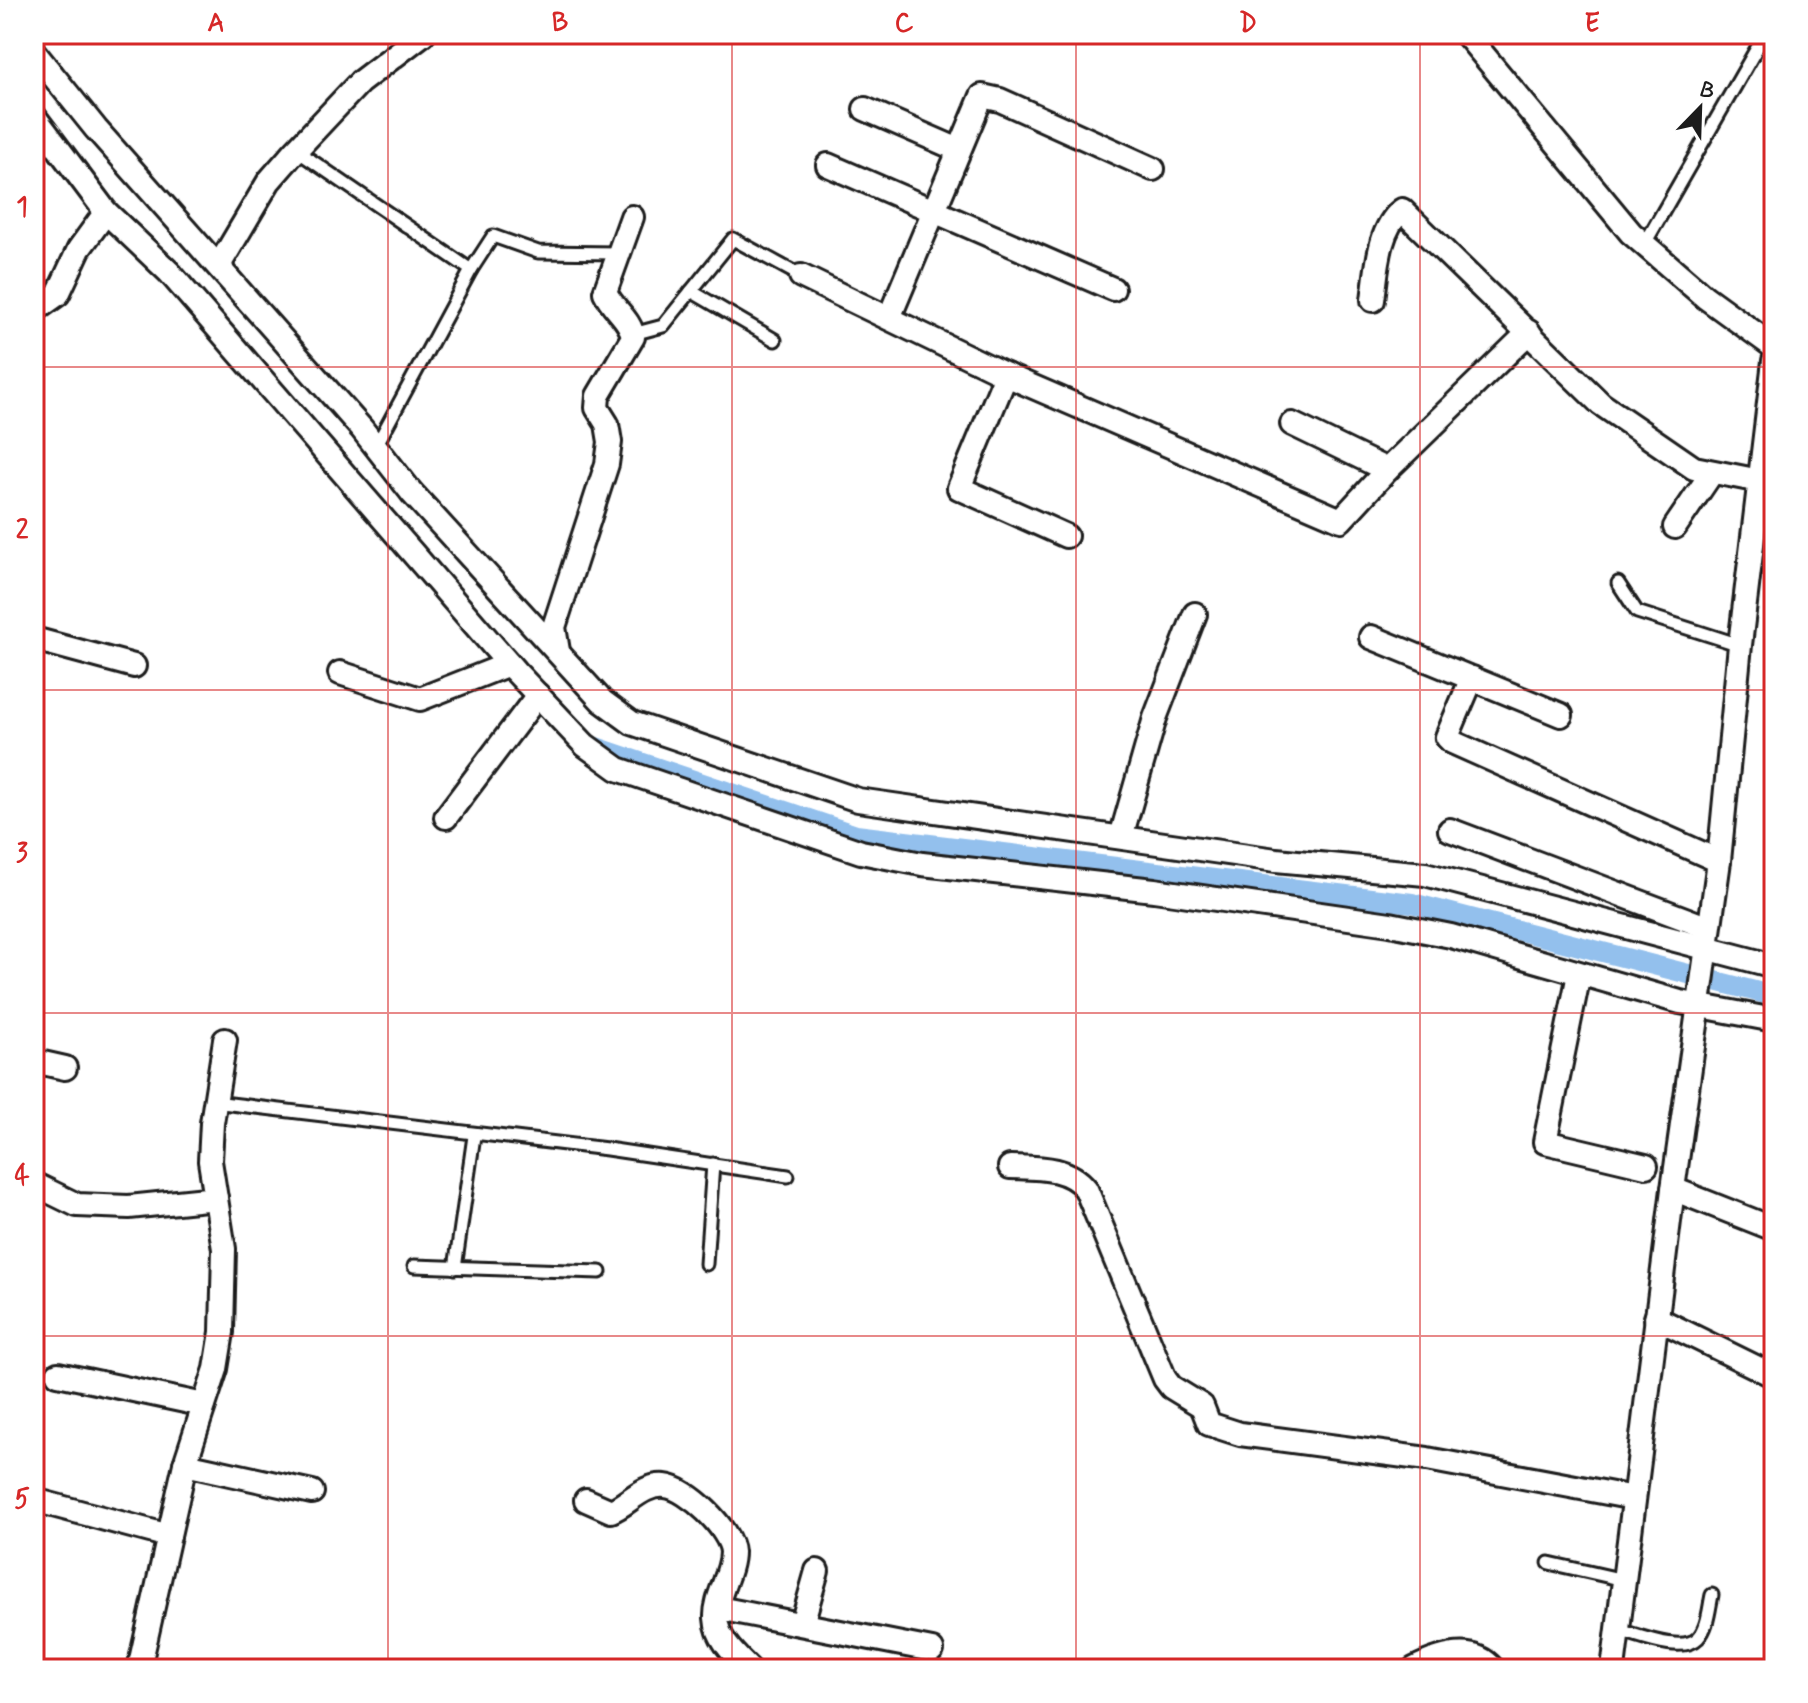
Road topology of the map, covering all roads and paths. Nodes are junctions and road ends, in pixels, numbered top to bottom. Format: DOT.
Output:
graph roads {
  1 [pos="423,34"];
  2 [pos="1466,34"];
  3 [pos="1765,34"];
  4 [pos="34,52"];
  5 [pos="865,109"];
  6 [pos="34,116"];
  7 [pos="296,150"];
  8 [pos="959,150"];
  9 [pos="828,165"];
  10 [pos="1153,169"];
  11 [pos="933,211"];
  12 [pos="106,212"];
  13 [pos="632,217"];
  14 [pos="1644,245"];
  15 [pos="617,253"];
  16 [pos="222,269"];
  17 [pos="471,270"];
  18 [pos="801,276"];
  19 [pos="1113,289"];
  20 [pos="691,291"];
  21 [pos="1373,300"];
  22 [pos="34,303"];
  23 [pos="889,318"];
  24 [pos="1529,332"];
  25 [pos="633,334"];
  26 [pos="775,340"];
  27 [pos="1774,347"];
  28 [pos="1006,375"];
  29 [pos="1773,376"];
  30 [pos="1292,424"];
  31 [pos="376,446"];
  32 [pos="1387,470"];
  33 [pos="1711,474"];
  34 [pos="1760,481"];
  35 [pos="1675,527"];
  36 [pos="1066,536"];
  37 [pos="1618,583"];
  38 [pos="1195,614"];
  39 [pos="1371,637"];
  40 [pos="34,639"];
  41 [pos="1740,645"];
  42 [pos="558,651"];
  43 [pos="509,664"];
  44 [pos="134,666"];
  45 [pos="340,673"];
  46 [pos="1472,678"];
  47 [pos="538,695"];
  48 [pos="1561,715"];
  49 [pos="446,817"];
  50 [pos="1450,830"];
  51 [pos="1121,837"];
  52 [pos="1719,861"];
  53 [pos="1706,948"];
  54 [pos="1774,966"];
  55 [pos="1579,974"];
  56 [pos="1700,1002"];
  57 [pos="1774,1020"];
  58 [pos="225,1040"];
  59 [pos="34,1061"];
  60 [pos="65,1068"];
  61 [pos="214,1102"];
  62 [pos="474,1136"];
  63 [pos="713,1164"];
  64 [pos="1646,1166"];
  65 [pos="1010,1167"];
  66 [pos="788,1176"];
  67 [pos="34,1184"];
  68 [pos="1673,1189"];
  69 [pos="216,1198"];
  70 [pos="1774,1229"];
  71 [pos="706,1264"];
  72 [pos="414,1266"];
  73 [pos="455,1268"];
  74 [pos="600,1272"];
  75 [pos="1656,1318"];
  76 [pos="58,1374"];
  77 [pos="1774,1376"];
  78 [pos="204,1405"];
  79 [pos="185,1464"];
  80 [pos="312,1492"];
  81 [pos="1634,1498"];
  82 [pos="34,1500"];
  83 [pos="586,1500"];
  84 [pos="169,1536"];
  85 [pos="1549,1563"];
  86 [pos="817,1571"];
  87 [pos="1624,1580"];
  88 [pos="1712,1595"];
  89 [pos="718,1608"];
  90 [pos="802,1624"];
  91 [pos="1618,1630"];
  92 [pos="932,1650"];
  93 [pos="139,1669"];
  94 [pos="749,1669"];
  95 [pos="1414,1669"];
  96 [pos="1493,1669"];
  97 [pos="1613,1669"];
  1 -- 7 [label="street"];
  2 -- 14 [label="street"];
  3 -- 14 [label="lane"];
  4 -- 16 [label="street"];
  5 -- 8 [label="street"];
  6 -- 12 [label="street"];
  7 -- 16 [label="street"];
  7 -- 17 [label="lane"];
  8 -- 10 [label="street"];
  8 -- 11 [label="street"];
  9 -- 11 [label="street"];
  11 -- 19 [label="street"];
  11 -- 23 [label="street"];
  12 -- 22 [label="street"];
  12 -- 43 [label="street"];
  13 -- 15 [label="street"];
  14 -- 27 [label="street"];
  15 -- 17 [label="lane"];
  15 -- 25 [label="street"];
  16 -- 31 [label="street"];
  17 -- 31 [label="lane"];
  18 -- 20 [label="lane"];
  18 -- 23 [label="street"];
  20 -- 25 [label="lane"];
  20 -- 26 [label="lane"];
  21 -- 24 [label="street"];
  23 -- 28 [label="street"];
  24 -- 32 [label="street"];
  24 -- 33 [label="street"];
  25 -- 42 [label="street"];
  28 -- 32 [label="street"];
  28 -- 36 [label="street"];
  29 -- 34 [label="street"];
  30 -- 32 [label="street"];
  31 -- 42 [label="street"];
  33 -- 34 [label="street"];
  33 -- 35 [label="street"];
  34 -- 41 [label="street"];
  37 -- 41 [label="lane"];
  38 -- 51 [label="street"];
  39 -- 46 [label="street"];
  40 -- 44 [label="street"];
  41 -- 52 [label="street"];
  42 -- 51 [label="street"];
  43 -- 45 [label="street"];
  43 -- 47 [label="street"];
  46 -- 48 [label="street"];
  46 -- 52 [label="street"];
  47 -- 49 [label="street"];
  47 -- 55 [label="street"];
  50 -- 53 [label="street"];
  51 -- 53 [label="street"];
  52 -- 53 [label="street"];
  53 -- 54 [label="street"];
  53 -- 56 [label="street"];
  55 -- 56 [label="street"];
  55 -- 64 [label="street"];
  56 -- 57 [label="street"];
  56 -- 68 [label="street"];
  58 -- 61 [label="street"];
  59 -- 60 [label="street"];
  61 -- 62 [label="lane"];
  61 -- 69 [label="street"];
  62 -- 63 [label="lane"];
  62 -- 73 [label="lane"];
  63 -- 66 [label="lane"];
  63 -- 71 [label="lane"];
  65 -- 81 [label="street"];
  67 -- 69 [label="street"];
  68 -- 70 [label="street"];
  68 -- 75 [label="street"];
  69 -- 78 [label="street"];
  72 -- 73 [label="lane"];
  73 -- 74 [label="lane"];
  75 -- 77 [label="street"];
  75 -- 81 [label="street"];
  76 -- 78 [label="street"];
  78 -- 79 [label="street"];
  79 -- 80 [label="street"];
  79 -- 84 [label="street"];
  81 -- 87 [label="street"];
  82 -- 84 [label="street"];
  83 -- 89 [label="street"];
  84 -- 93 [label="street"];
  85 -- 87 [label="lane"];
  86 -- 90 [label="street"];
  87 -- 91 [label="street"];
  88 -- 91 [label="lane"];
  89 -- 90 [label="street"];
  89 -- 94 [label="street"];
  90 -- 92 [label="street"];
  91 -- 97 [label="street"];
  95 -- 96 [label="street"];
}
